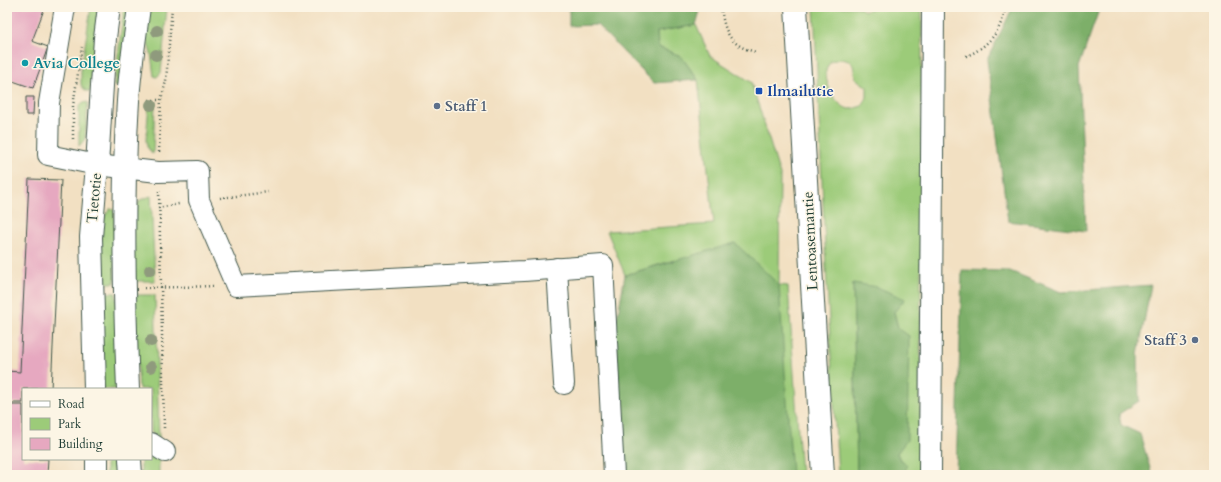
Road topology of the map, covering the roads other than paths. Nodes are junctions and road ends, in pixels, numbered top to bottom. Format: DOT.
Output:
graph roads {
  1 [pos="65,7"];
  2 [pos="109,7"];
  3 [pos="139,7"];
  4 [pos="796,7"];
  5 [pos="934,7"];
  6 [pos="97,165"];
  7 [pos="124,168"];
  8 [pos="557,268"];
  9 [pos="564,384"];
  10 [pos="95,388"];
  11 [pos="128,388"];
  12 [pos="97,460"];
  13 [pos="130,460"];
  14 [pos="97,475"];
  15 [pos="130,475"];
  16 [pos="614,475"];
  17 [pos="823,475"];
  18 [pos="930,475"];
  1 -- 6 [label="lane"];
  2 -- 6 [label="main road, Tietotie"];
  3 -- 7 [label="main road, Tietotie"];
  4 -- 17 [label="main road, Lentoasemantie"];
  5 -- 18 [label="main road"];
  6 -- 7 [label="lane"];
  6 -- 10 [label="main road, Tietotie"];
  7 -- 8 [label="lane"];
  7 -- 11 [label="main road, Tietotie"];
  8 -- 9 [label="lane"];
  8 -- 16 [label="lane"];
  12 -- 14 [label="main road"];
  13 -- 15 [label="main road"];
}
